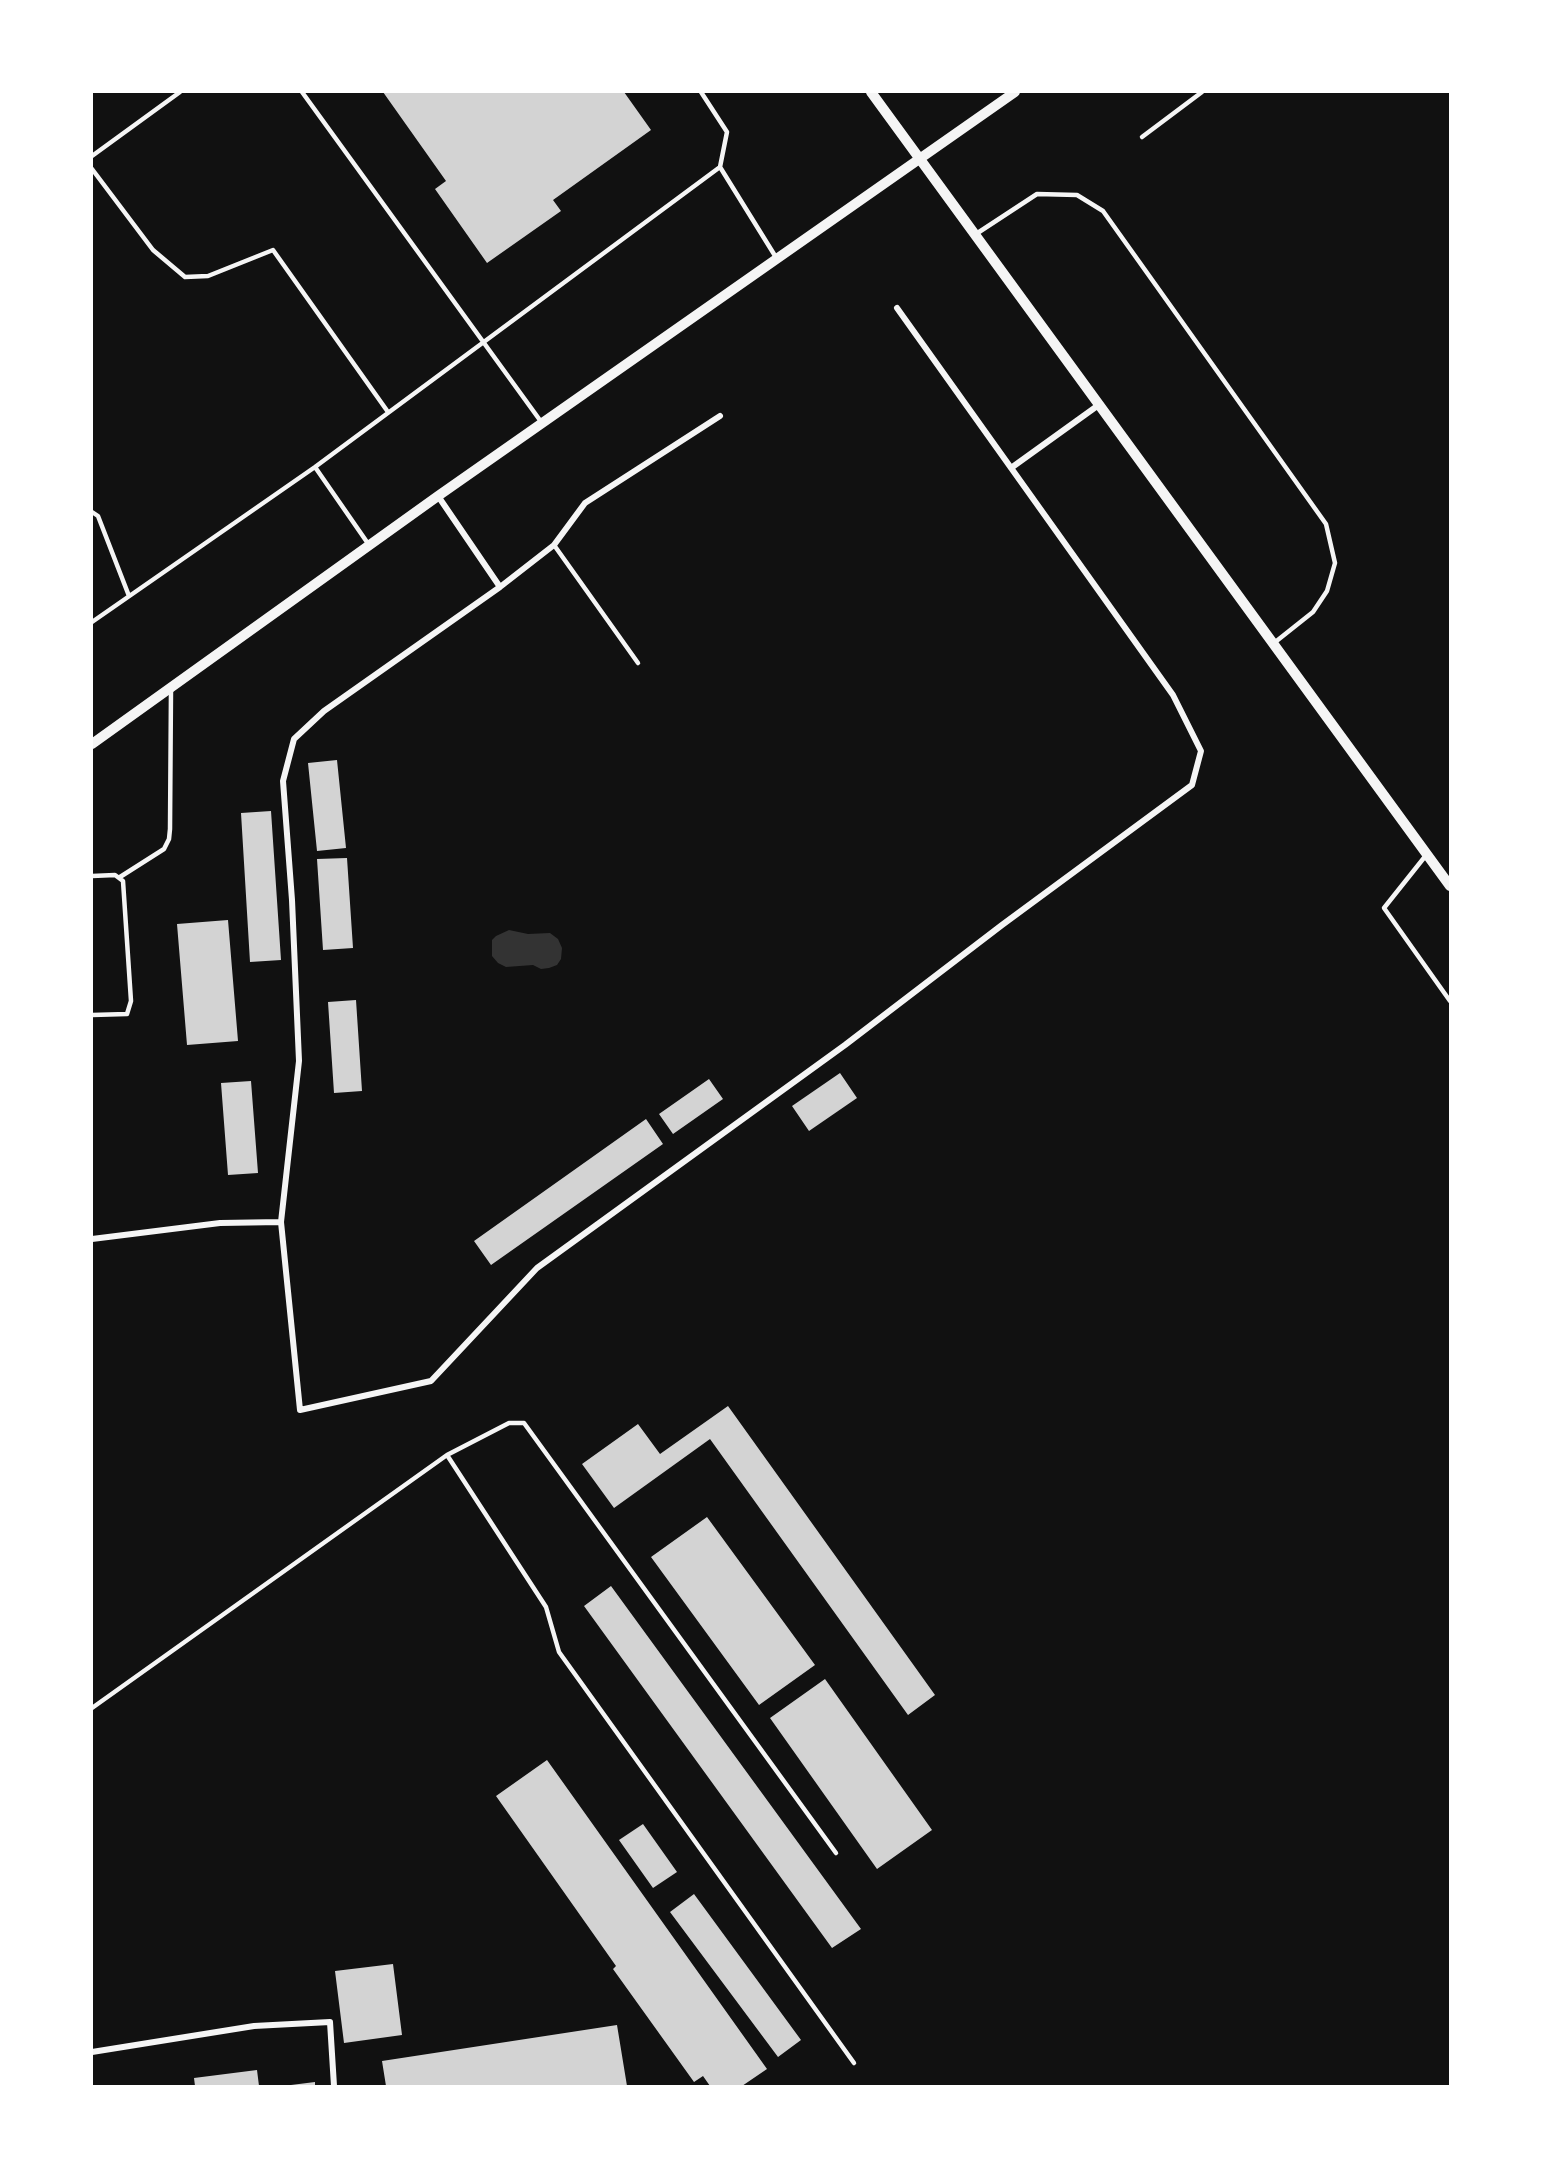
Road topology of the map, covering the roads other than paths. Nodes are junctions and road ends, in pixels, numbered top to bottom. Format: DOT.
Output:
graph roads {
  1 [pos="180,92"];
  2 [pos="302,92"];
  3 [pos="701,92"];
  4 [pos="871,92"];
  5 [pos="1015,92"];
  6 [pos="1202,92"];
  7 [pos="1142,137"];
  8 [pos="92,156"];
  9 [pos="921,159"];
  10 [pos="720,167"];
  11 [pos="92,170"];
  12 [pos="975,234"];
  13 [pos="777,259"];
  14 [pos="897,308"];
  15 [pos="484,343"];
  16 [pos="1100,404"];
  17 [pos="388,412"];
  18 [pos="720,416"];
  19 [pos="542,423"];
  20 [pos="315,467"];
  21 [pos="1011,468"];
  22 [pos="438,496"];
  23 [pos="92,512"];
  24 [pos="369,545"];
  25 [pos="554,545"];
  26 [pos="500,587"];
  27 [pos="129,596"];
  28 [pos="92,622"];
  29 [pos="1274,643"];
  30 [pos="638,663"];
  31 [pos="171,687"];
  32 [pos="92,744"];
  33 [pos="1427,854"];
  34 [pos="92,876"];
  35 [pos="120,878"];
  36 [pos="1450,886"];
  37 [pos="1450,1001"];
  38 [pos="92,1014"];
  39 [pos="281,1222"];
  40 [pos="92,1239"];
  41 [pos="447,1455"];
  42 [pos="92,1708"];
  43 [pos="836,1853"];
  44 [pos="92,2052"];
  45 [pos="854,2062"];
  46 [pos="334,2086"];
  1 -- 8 [label="lane"];
  2 -- 15 [label="lane"];
  3 -- 10 [label="lane"];
  4 -- 9 [label="street"];
  5 -- 9 [label="street"];
  6 -- 7 [label="lane"];
  9 -- 12 [label="street"];
  9 -- 13 [label="street"];
  10 -- 13 [label="lane"];
  10 -- 15 [label="lane"];
  11 -- 17 [label="lane"];
  12 -- 16 [label="street"];
  12 -- 29 [label="lane"];
  13 -- 19 [label="street"];
  14 -- 21 [label="street"];
  15 -- 17 [label="lane"];
  15 -- 19 [label="lane"];
  16 -- 21 [label="street"];
  16 -- 29 [label="street"];
  17 -- 20 [label="lane"];
  18 -- 25 [label="street"];
  19 -- 22 [label="street"];
  20 -- 24 [label="lane"];
  20 -- 27 [label="lane"];
  21 -- 39 [label="street"];
  22 -- 24 [label="street"];
  22 -- 26 [label="street"];
  23 -- 27 [label="lane"];
  24 -- 31 [label="street"];
  25 -- 26 [label="street"];
  25 -- 30 [label="lane"];
  26 -- 39 [label="street"];
  27 -- 28 [label="lane"];
  29 -- 33 [label="street"];
  31 -- 32 [label="street"];
  31 -- 35 [label="lane"];
  33 -- 36 [label="street"];
  33 -- 37 [label="lane"];
  34 -- 35 [label="lane"];
  35 -- 38 [label="lane"];
  39 -- 40 [label="street"];
  41 -- 42 [label="lane"];
  41 -- 43 [label="lane"];
  41 -- 45 [label="lane"];
  44 -- 46 [label="street"];
}
